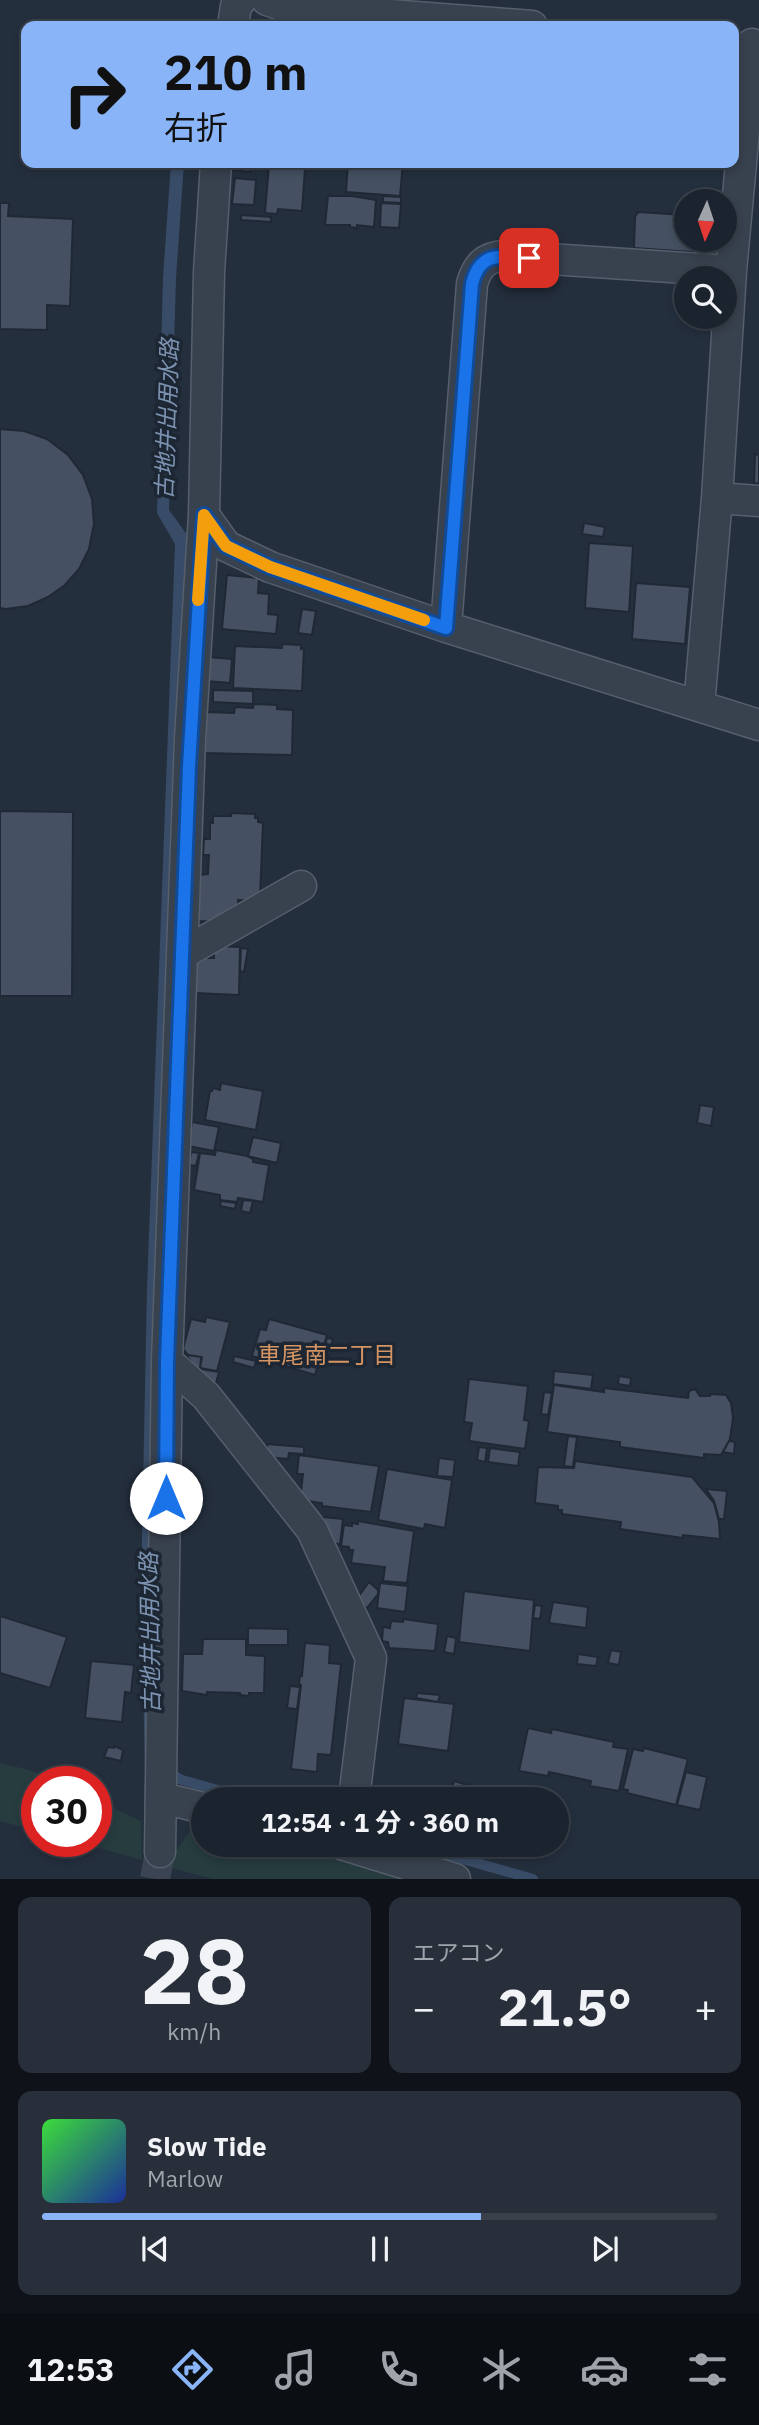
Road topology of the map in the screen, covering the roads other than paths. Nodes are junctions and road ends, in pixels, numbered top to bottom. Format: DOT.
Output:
graph roads {
  1 [pos="241,0"];
  2 [pos="267,0"];
  3 [pos="234,21"];
  4 [pos="467,21"];
  5 [pos="748,43"];
  6 [pos="739,164"];
  7 [pos="216,168"];
  8 [pos="739,168"];
  9 [pos="731,266"];
  10 [pos="674,267"];
  11 [pos="727,329"];
  12 [pos="717,498"];
  13 [pos="759,502"];
  14 [pos="204,515"];
  15 [pos="446,628"];
  16 [pos="699,706"];
  17 [pos="759,725"];
  18 [pos="301,886"];
  19 [pos="182,954"];
  20 [pos="167,1361"];
  21 [pos="355,1787"];
  22 [pos="163,1798"];
  23 [pos="191,1805"];
  24 [pos="160,1852"];
  25 [pos="384,1857"];
  26 [pos="455,1879"];
  1 -- 3 [label="street"];
  2 -- 4 [label="street"];
  5 -- 6 [label="street"];
  7 -- 14 [label="street"];
  8 -- 9 [label="street"];
  10 -- 15 [label="street"];
  11 -- 12 [label="street"];
  12 -- 13 [label="street"];
  12 -- 16 [label="street"];
  14 -- 15 [label="street"];
  14 -- 19 [label="street"];
  15 -- 16 [label="street"];
  16 -- 17 [label="street"];
  18 -- 19 [label="street"];
  19 -- 20 [label="street"];
  20 -- 21 [label="street"];
  20 -- 22 [label="street"];
  22 -- 23 [label="street"];
  22 -- 24 [label="street"];
  25 -- 26 [label="street"];
}
